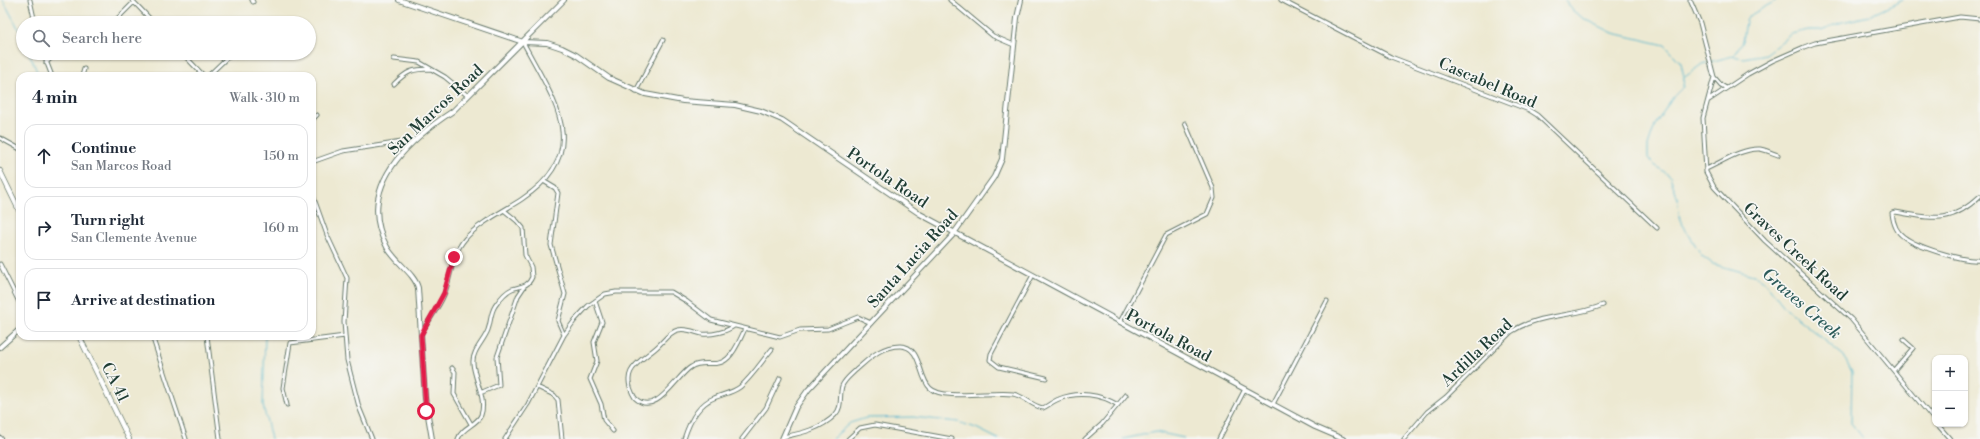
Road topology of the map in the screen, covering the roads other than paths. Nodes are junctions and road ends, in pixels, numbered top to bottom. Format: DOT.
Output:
graph roads {
  1 [pos="30,0"];
  2 [pos="399,0"];
  3 [pos="564,0"];
  4 [pos="950,0"];
  5 [pos="1021,0"];
  6 [pos="1281,0"];
  7 [pos="1690,0"];
  8 [pos="133,1"];
  9 [pos="33,16"];
  10 [pos="119,16"];
  11 [pos="147,16"];
  12 [pos="1980,19"];
  13 [pos="663,40"];
  14 [pos="523,42"];
  15 [pos="1014,45"];
  16 [pos="394,59"];
  17 [pos="45,60"];
  18 [pos="49,60"];
  19 [pos="189,60"];
  20 [pos="225,60"];
  21 [pos="46,63"];
  22 [pos="84,69"];
  23 [pos="432,69"];
  24 [pos="50,72"];
  25 [pos="83,72"];
  26 [pos="200,72"];
  27 [pos="212,72"];
  28 [pos="1714,77"];
  29 [pos="394,84"];
  30 [pos="1726,88"];
  31 [pos="636,91"];
  32 [pos="468,96"];
  33 [pos="1709,100"];
  34 [pos="1185,123"];
  35 [pos="0,138"];
  36 [pos="415,140"];
  37 [pos="16,147"];
  38 [pos="1778,155"];
  39 [pos="316,161"];
  40 [pos="1706,169"];
  41 [pos="0,170"];
  42 [pos="545,182"];
  43 [pos="1980,196"];
  44 [pos="16,204"];
  45 [pos="316,204"];
  46 [pos="505,211"];
  47 [pos="1657,228"];
  48 [pos="954,233"];
  49 [pos="1980,260"];
  50 [pos="0,264"];
  51 [pos="1033,275"];
  52 [pos="524,287"];
  53 [pos="16,296"];
  54 [pos="595,301"];
  55 [pos="1327,301"];
  56 [pos="1603,305"];
  57 [pos="1120,322"];
  58 [pos="871,323"];
  59 [pos="734,326"];
  60 [pos="745,329"];
  61 [pos="16,333"];
  62 [pos="421,335"];
  63 [pos="564,335"];
  64 [pos="345,336"];
  65 [pos="81,340"];
  66 [pos="153,340"];
  67 [pos="208,340"];
  68 [pos="1904,340"];
  69 [pos="0,347"];
  70 [pos="772,349"];
  71 [pos="452,368"];
  72 [pos="1894,370"];
  73 [pos="780,378"];
  74 [pos="1046,378"];
  75 [pos="537,387"];
  76 [pos="1245,389"];
  77 [pos="480,392"];
  78 [pos="1126,395"];
  79 [pos="1118,404"];
  80 [pos="1274,404"];
  81 [pos="287,405"];
  82 [pos="1932,417"];
  83 [pos="471,424"];
  84 [pos="1940,427"];
  85 [pos="613,431"];
  86 [pos="782,438"];
  87 [pos="128,439"];
  88 [pos="186,439"];
  89 [pos="220,439"];
  90 [pos="372,439"];
  91 [pos="432,439"];
  92 [pos="458,439"];
  93 [pos="506,439"];
  94 [pos="562,439"];
  95 [pos="684,439"];
  96 [pos="742,439"];
  97 [pos="848,439"];
  98 [pos="952,439"];
  99 [pos="1086,439"];
  100 [pos="1219,439"];
  101 [pos="1343,439"];
  102 [pos="1404,439"];
  103 [pos="1950,439"];
  1 -- 9 [label="street"];
  2 -- 14 [label="street, Portola Road"];
  3 -- 14 [label="street, San Marcos Road"];
  4 -- 15 [label="street"];
  5 -- 15 [label="street, Santa Lucia Road"];
  6 -- 47 [label="street, Cascabel Road"];
  7 -- 28 [label="street, Graves Creek Road"];
  8 -- 10 [label="street"];
  8 -- 11 [label="street"];
  12 -- 30 [label="street"];
  13 -- 31 [label="street"];
  14 -- 31 [label="street, Portola Road"];
  14 -- 32 [label="street, San Marcos Road"];
  14 -- 42 [label="street"];
  15 -- 48 [label="street, Santa Lucia Road"];
  16 -- 23 [label="street"];
  17 -- 21 [label="street"];
  18 -- 21 [label="street"];
  19 -- 26 [label="street"];
  20 -- 27 [label="street"];
  21 -- 24 [label="street"];
  22 -- 25 [label="street"];
  23 -- 29 [label="street"];
  23 -- 32 [label="street"];
  28 -- 30 [label="street"];
  28 -- 33 [label="street, Graves Creek Road"];
  30 -- 33 [label="street"];
  31 -- 48 [label="street, Portola Road"];
  32 -- 36 [label="street, San Marcos Road"];
  33 -- 40 [label="street, Graves Creek Road"];
  34 -- 57 [label="street"];
  35 -- 37 [label="street"];
  36 -- 39 [label="street"];
  36 -- 62 [label="street, San Marcos Road"];
  38 -- 40 [label="street"];
  40 -- 72 [label="street, Graves Creek Road"];
  41 -- 44 [label="main road"];
  42 -- 46 [label="street"];
  42 -- 63 [label="street"];
  43 -- 49 [label="street"];
  45 -- 64 [label="street"];
  46 -- 52 [label="street"];
  46 -- 62 [label="street"];
  48 -- 51 [label="street, Portola Road"];
  48 -- 58 [label="street, Santa Lucia Road"];
  50 -- 53 [label="street"];
  51 -- 57 [label="street, Portola Road"];
  51 -- 74 [label="street"];
  52 -- 77 [label="street"];
  52 -- 77 [label="street"];
  54 -- 59 [label="street"];
  54 -- 63 [label="street"];
  54 -- 85 [label="street"];
  55 -- 80 [label="street"];
  56 -- 102 [label="street, Ardilla Road"];
  57 -- 76 [label="street, Portola Road"];
  58 -- 60 [label="street"];
  58 -- 86 [label="street, Santa Lucia Road"];
  59 -- 60 [label="street"];
  59 -- 60 [label="street"];
  61 -- 69 [label="street"];
  62 -- 91 [label="street, San Marcos Road"];
  63 -- 75 [label="street"];
  64 -- 81 [label="street"];
  64 -- 90 [label="street"];
  65 -- 87 [label="main road, CA 41 / CA 41"];
  66 -- 88 [label="street"];
  67 -- 89 [label="street"];
  68 -- 72 [label="street"];
  70 -- 95 [label="street"];
  71 -- 83 [label="street"];
  72 -- 82 [label="street, Graves Creek Road"];
  73 -- 96 [label="street"];
  75 -- 93 [label="street"];
  75 -- 94 [label="street"];
  76 -- 80 [label="street, Portola Road"];
  76 -- 100 [label="street"];
  77 -- 83 [label="street"];
  78 -- 79 [label="street"];
  79 -- 86 [label="street"];
  79 -- 99 [label="street"];
  80 -- 101 [label="street, Portola Road"];
  83 -- 92 [label="street"];
  84 -- 103 [label="street"];
  97 -- 98 [label="street"];
}
